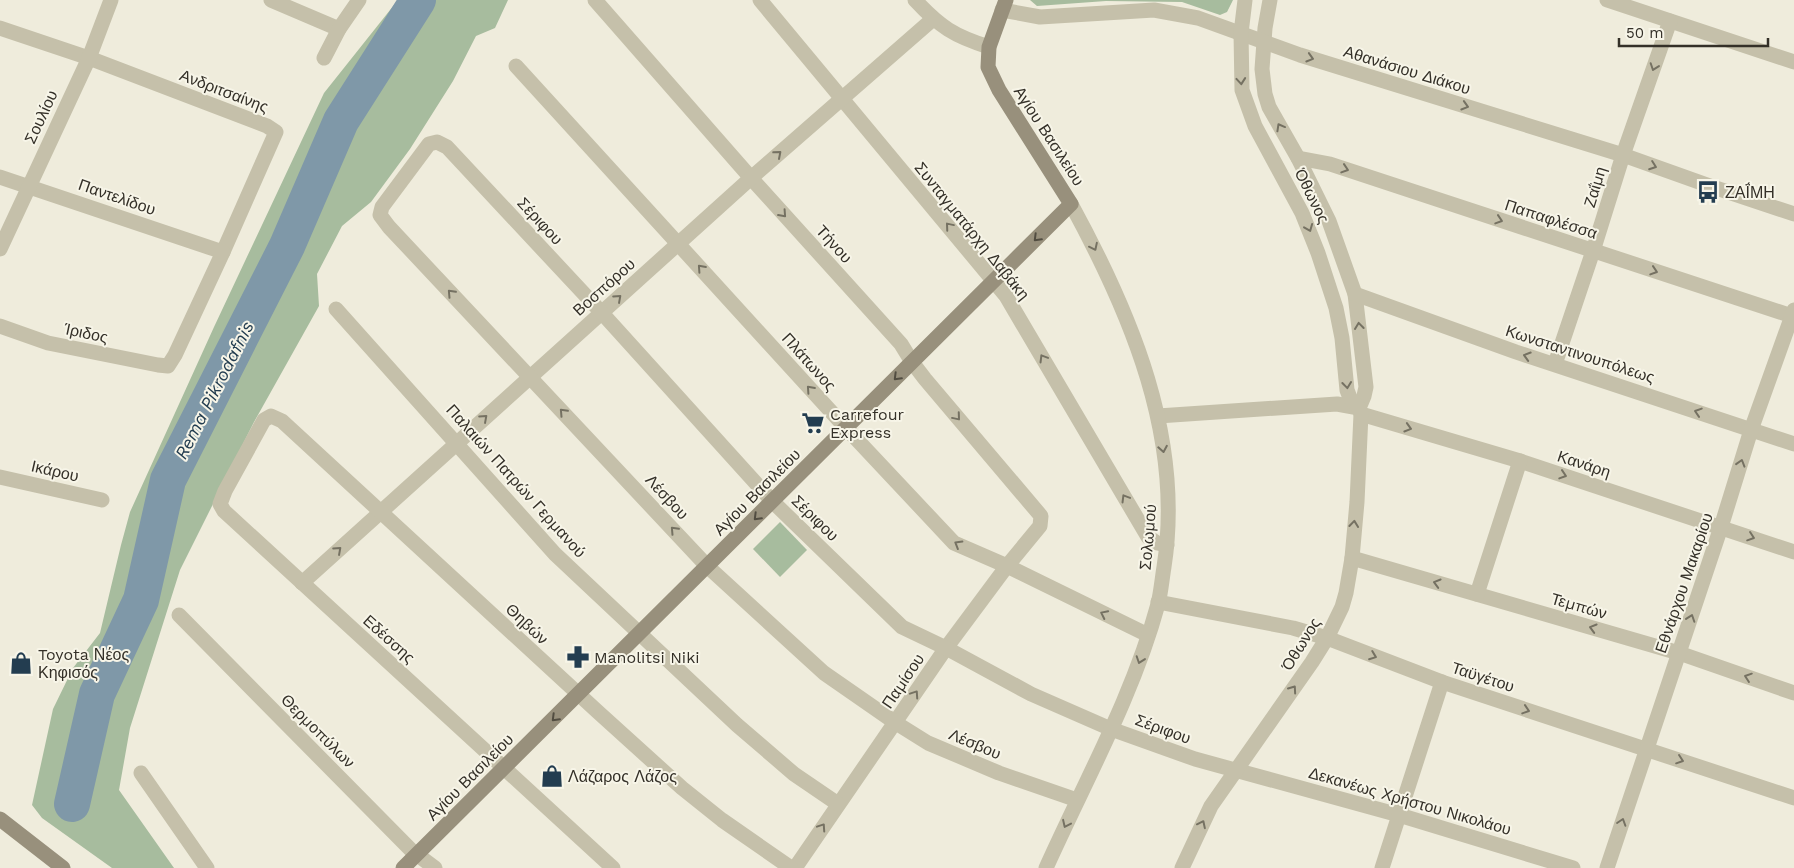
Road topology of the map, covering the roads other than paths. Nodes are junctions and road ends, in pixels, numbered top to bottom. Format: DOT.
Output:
graph roads {
  1 [pos="111,0"];
  2 [pos="271,0"];
  3 [pos="360,0"];
  4 [pos="595,0"];
  5 [pos="760,0"];
  6 [pos="915,0"];
  7 [pos="1244,0"];
  8 [pos="1270,0"];
  9 [pos="1607,0"];
  10 [pos="1627,3"];
  11 [pos="1004,5"];
  12 [pos="933,19"];
  13 [pos="1670,21"];
  14 [pos="0,28"];
  15 [pos="339,29"];
  16 [pos="1241,33"];
  17 [pos="1264,42"];
  18 [pos="989,47"];
  19 [pos="88,58"];
  20 [pos="324,58"];
  21 [pos="1794,62"];
  22 [pos="516,66"];
  23 [pos="842,98"];
  24 [pos="437,142"];
  25 [pos="1623,155"];
  26 [pos="1298,158"];
  27 [pos="0,177"];
  28 [pos="751,178"];
  29 [pos="28,186"];
  30 [pos="1071,204"];
  31 [pos="1794,214"];
  32 [pos="678,244"];
  33 [pos="0,248"];
  34 [pos="1593,251"];
  35 [pos="223,252"];
  36 [pos="994,280"];
  37 [pos="1355,294"];
  38 [pos="336,309"];
  39 [pos="602,313"];
  40 [pos="1793,313"];
  41 [pos="0,326"];
  42 [pos="912,362"];
  43 [pos="1555,364"];
  44 [pos="168,366"];
  45 [pos="530,377"];
  46 [pos="1360,411"];
  47 [pos="271,416"];
  48 [pos="1158,416"];
  49 [pos="846,428"];
  50 [pos="1751,430"];
  51 [pos="457,443"];
  52 [pos="1794,444"];
  53 [pos="1520,461"];
  54 [pos="0,477"];
  55 [pos="102,500"];
  56 [pos="772,501"];
  57 [pos="380,512"];
  58 [pos="1041,516"];
  59 [pos="1721,527"];
  60 [pos="1167,546"];
  61 [pos="1794,552"];
  62 [pos="1352,558"];
  63 [pos="707,566"];
  64 [pos="1007,566"];
  65 [pos="302,583"];
  66 [pos="1477,594"];
  67 [pos="1158,602"];
  68 [pos="178,615"];
  69 [pos="640,633"];
  70 [pos="1148,635"];
  71 [pos="1327,638"];
  72 [pos="946,648"];
  73 [pos="1678,653"];
  74 [pos="1442,682"];
  75 [pos="578,694"];
  76 [pos="1794,694"];
  77 [pos="896,723"];
  78 [pos="1111,729"];
  79 [pos="1646,749"];
  80 [pos="504,768"];
  81 [pos="1237,770"];
  82 [pos="141,773"];
  83 [pos="1794,798"];
  84 [pos="1077,800"];
  85 [pos="838,804"];
  86 [pos="1399,815"];
  87 [pos="0,819"];
  88 [pos="418,854"];
  89 [pos="63,868"];
  90 [pos="207,868"];
  91 [pos="403,868"];
  92 [pos="435,868"];
  93 [pos="613,868"];
  94 [pos="793,868"];
  95 [pos="1046,868"];
  96 [pos="1182,868"];
  97 [pos="1382,868"];
  98 [pos="1573,868"];
  99 [pos="1607,868"];
  1 -- 19 [label="street, Σουλίου"];
  2 -- 15 [label="street"];
  3 -- 15 [label="street"];
  4 -- 28 [label="street, Τήνου"];
  5 -- 23 [label="street, Συνταγματάρχη Δαβάκη"];
  6 -- 12 [label="street"];
  7 -- 16 [label="street, Όθωνος"];
  8 -- 17 [label="street, Όθωνος"];
  9 -- 10 [label="street"];
  10 -- 13 [label="street"];
  11 -- 16 [label="street, Αθανάσιου Διάκου"];
  11 -- 18 [label="street, Αγίου Βασιλείου"];
  12 -- 18 [label="street"];
  12 -- 23 [label="street, Βοσπόρου"];
  13 -- 21 [label="street"];
  13 -- 25 [label="street, Ζαΐμη, one-way"];
  14 -- 19 [label="street, Ανδριτσαίνης"];
  15 -- 20 [label="street"];
  16 -- 17 [label="street, Αθανάσιου Διάκου"];
  16 -- 46 [label="street, Όθωνος, one-way"];
  17 -- 25 [label="street, Αθανάσιου Διάκου, one-way"];
  26 -- 17 [label="street, Όθωνος, one-way"];
  18 -- 30 [label="street, Αγίου Βασιλείου"];
  19 -- 29 [label="street, Σουλίου"];
  19 -- 35 [label="street, Ανδριτσαίνης"];
  22 -- 32 [label="street, Πλάτωνος"];
  28 -- 23 [label="street, Βοσπόρου, one-way"];
  36 -- 23 [label="street, Συνταγματάρχη Δαβάκη, one-way"];
  24 -- 39 [label="street, Σέριφου"];
  45 -- 24 [label="street, Λέσβου, one-way"];
  25 -- 31 [label="street, Αθανάσιου Διάκου, one-way"];
  25 -- 34 [label="street, Ζαΐμη"];
  26 -- 34 [label="street, Παπαφλέσσα, one-way"];
  26 -- 37 [label="street, Όθωνος"];
  27 -- 29 [label="street, Παντελίδου"];
  28 -- 32 [label="street, Βοσπόρου"];
  28 -- 42 [label="street, Τήνου, one-way"];
  29 -- 33 [label="street, Σουλίου"];
  29 -- 35 [label="street, Παντελίδου"];
  30 -- 36 [label="street, Αγίου Βασιλείου, one-way"];
  30 -- 48 [label="street, Σολωμού, one-way"];
  39 -- 32 [label="street, Βοσπόρου, one-way"];
  49 -- 32 [label="street, Πλάτωνος, one-way"];
  34 -- 40 [label="street, Παπαφλέσσα, one-way"];
  34 -- 43 [label="street, Ζαΐμη"];
  35 -- 44 [label="street, Ανδριτσαίνης"];
  36 -- 42 [label="street, Αγίου Βασιλείου"];
  60 -- 36 [label="street, Συνταγματάρχη Δαβάκη, one-way"];
  43 -- 37 [label="street, Κωνσταντινουπόλεως, one-way"];
  46 -- 37 [label="street, Όθωνος, one-way"];
  38 -- 51 [label="street, Παλαιών Πατρών Γερμανού"];
  39 -- 45 [label="street, Βοσπόρου"];
  39 -- 56 [label="street, Σέριφου"];
  40 -- 50 [label="street, Εθνάρχου Μακαρίου"];
  41 -- 44 [label="street, Ίριδος"];
  42 -- 49 [label="street, Αγίου Βασιλείου, one-way"];
  42 -- 58 [label="street, Τήνου, one-way"];
  50 -- 43 [label="street, Κωνσταντινουπόλεως, one-way"];
  51 -- 45 [label="street, Βοσπόρου, one-way"];
  63 -- 45 [label="street, Λέσβου, one-way"];
  46 -- 48 [label="street, Κανάρη"];
  46 -- 53 [label="street, Κανάρη, one-way"];
  62 -- 46 [label="street, Όθωνος, one-way"];
  47 -- 57 [label="street, Θηβών"];
  47 -- 65 [label="street, Εδέσσης"];
  48 -- 60 [label="street, Σολωμού, one-way"];
  49 -- 56 [label="street, Αγίου Βασιλείου"];
  64 -- 49 [label="street, Πλάτωνος, one-way"];
  50 -- 52 [label="street, Κωνσταντινουπόλεως"];
  59 -- 50 [label="street, Εθνάρχου Μακαρίου, one-way"];
  51 -- 57 [label="street, Βοσπόρου"];
  51 -- 69 [label="street, Παλαιών Πατρών Γερμανού"];
  53 -- 59 [label="street, Κανάρη, one-way"];
  53 -- 66 [label="street"];
  54 -- 55 [label="street, Ικάρου"];
  56 -- 63 [label="street, Αγίου Βασιλείου, one-way"];
  56 -- 72 [label="street, Σέριφου"];
  65 -- 57 [label="street, Βοσπόρου, one-way"];
  57 -- 75 [label="street, Θηβών"];
  58 -- 64 [label="street, Παμίσου"];
  59 -- 61 [label="street, Κανάρη, one-way"];
  73 -- 59 [label="street, Εθνάρχου Μακαρίου, one-way"];
  60 -- 67 [label="street, Σολωμού"];
  66 -- 62 [label="street, Τεμπών, one-way"];
  62 -- 71 [label="street, Όθωνος"];
  63 -- 69 [label="street, Αγίου Βασιλείου"];
  63 -- 77 [label="street, Λέσβου"];
  70 -- 64 [label="street, Πλάτωνος, one-way"];
  64 -- 72 [label="street, Παμίσου"];
  65 -- 80 [label="street, Εδέσσης"];
  73 -- 66 [label="street, Τεμπών, one-way"];
  67 -- 70 [label="street, Σολωμού"];
  67 -- 71 [label="street, Ταϋγέτου"];
  68 -- 88 [label="street, Θερμοπύλων"];
  69 -- 75 [label="street, Αγίου Βασιλείου"];
  69 -- 85 [label="street, Παλαιών Πατρών Γερμανού"];
  70 -- 78 [label="street, Σολωμού, one-way"];
  71 -- 74 [label="street, Ταϋγέτου, one-way"];
  81 -- 71 [label="street, Όθωνος, one-way"];
  77 -- 72 [label="street, Παμίσου, one-way"];
  72 -- 78 [label="street, Σέριφου"];
  76 -- 73 [label="street, Τεμπών, one-way"];
  73 -- 79 [label="street, Εθνάρχου Μακαρίου"];
  74 -- 79 [label="street, Ταϋγέτου, one-way"];
  74 -- 86 [label="street"];
  75 -- 80 [label="street, Αγίου Βασιλείου, one-way"];
  75 -- 94 [label="street, Θηβών"];
  77 -- 84 [label="street, Λέσβου"];
  77 -- 85 [label="street, Παμίσου"];
  78 -- 81 [label="street, Σέριφου"];
  78 -- 84 [label="street, Σολωμού"];
  79 -- 83 [label="street, Ταϋγέτου, one-way"];
  99 -- 79 [label="street, Εθνάρχου Μακαρίου, one-way"];
  80 -- 88 [label="street, Αγίου Βασιλείου"];
  80 -- 93 [label="street, Εδέσσης"];
  81 -- 86 [label="street, Δεκανέως Χρήστου Νικολάου"];
  96 -- 81 [label="street, Όθωνος, one-way"];
  82 -- 90 [label="street"];
  84 -- 95 [label="street, Σολωμού, one-way"];
  94 -- 85 [label="street, Παμίσου, one-way"];
  86 -- 97 [label="street"];
  86 -- 98 [label="street, Δεκανέως Χρήστου Νικολάου"];
  87 -- 89 [label="street"];
  88 -- 91 [label="street, Αγίου Βασιλείου"];
  88 -- 92 [label="street, Θερμοπύλων"];
}
